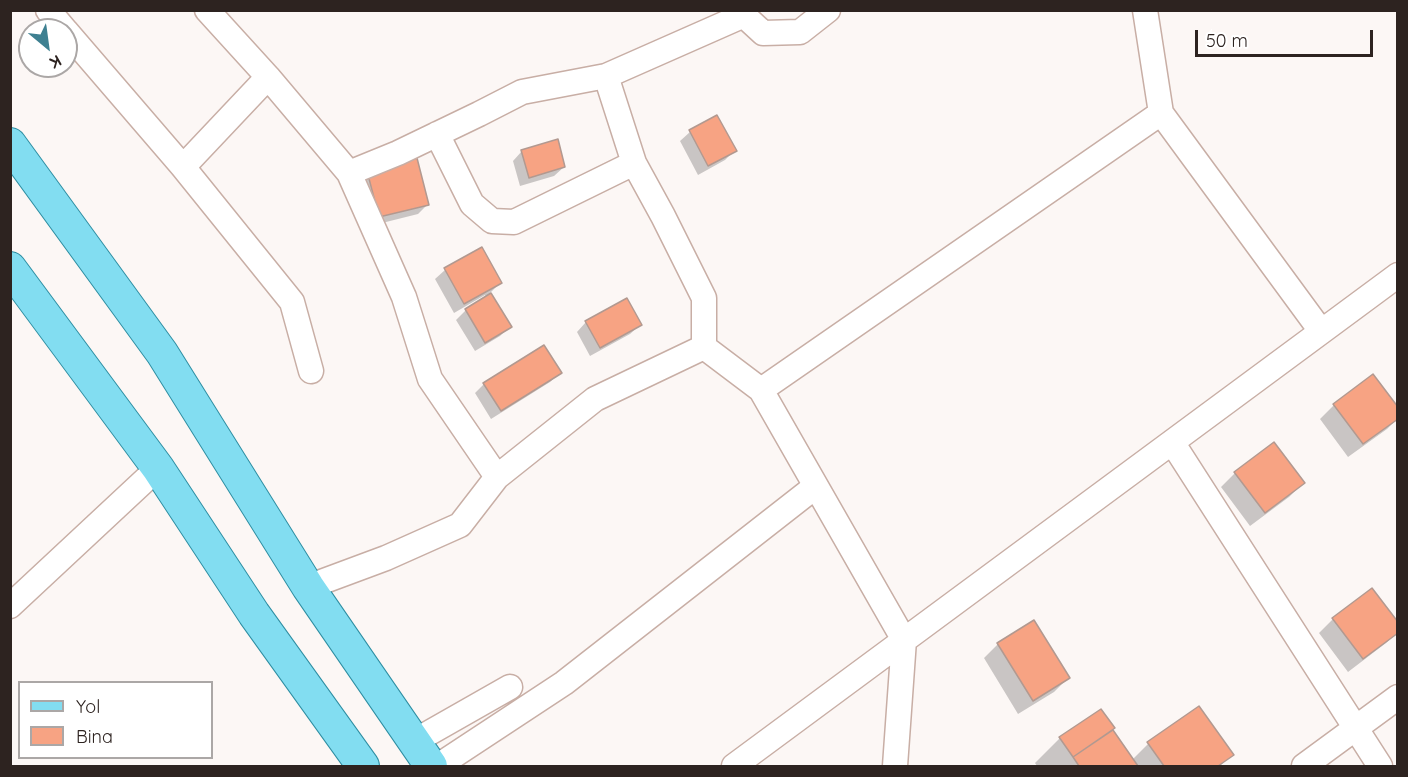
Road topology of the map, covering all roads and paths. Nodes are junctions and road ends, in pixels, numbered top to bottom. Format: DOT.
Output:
graph roads {
  1 [pos="207,10"];
  2 [pos="828,10"];
  3 [pos="1145,10"];
  4 [pos="740,13"];
  5 [pos="78,45"];
  6 [pos="606,76"];
  7 [pos="268,77"];
  8 [pos="1161,112"];
  9 [pos="437,134"];
  10 [pos="10,144"];
  11 [pos="634,164"];
  12 [pos="183,167"];
  13 [pos="349,173"];
  14 [pos="10,268"];
  15 [pos="1398,275"];
  16 [pos="1321,331"];
  17 [pos="704,347"];
  18 [pos="311,370"];
  19 [pos="761,390"];
  20 [pos="1172,442"];
  21 [pos="158,468"];
  22 [pos="497,477"];
  23 [pos="816,486"];
  24 [pos="308,587"];
  25 [pos="10,606"];
  26 [pos="904,640"];
  27 [pos="510,687"];
  28 [pos="1398,697"];
  29 [pos="1354,728"];
  30 [pos="414,741"];
  31 [pos="363,766"];
  32 [pos="431,766"];
  33 [pos="438,766"];
  34 [pos="734,766"];
  35 [pos="895,766"];
  36 [pos="1304,766"];
  37 [pos="1380,766"];
  1 -- 7 [label="street"];
  2 -- 4 [label="street"];
  3 -- 8 [label="street"];
  4 -- 6 [label="street"];
  5 -- 12 [label="street"];
  6 -- 9 [label="street"];
  6 -- 11 [label="street"];
  7 -- 12 [label="street"];
  7 -- 13 [label="street"];
  8 -- 16 [label="street"];
  8 -- 19 [label="street"];
  9 -- 11 [label="street"];
  9 -- 13 [label="street"];
  10 -- 24 [label="main road"];
  11 -- 17 [label="street"];
  12 -- 18 [label="street"];
  13 -- 22 [label="street"];
  14 -- 21 [label="main road"];
  15 -- 16 [label="street"];
  16 -- 20 [label="street"];
  17 -- 19 [label="street"];
  17 -- 22 [label="street"];
  19 -- 23 [label="street"];
  20 -- 26 [label="street"];
  20 -- 29 [label="street"];
  21 -- 25 [label="street"];
  21 -- 31 [label="main road"];
  22 -- 24 [label="street"];
  23 -- 26 [label="street"];
  23 -- 33 [label="street"];
  24 -- 30 [label="main road"];
  26 -- 34 [label="street"];
  26 -- 35 [label="street"];
  27 -- 30 [label="street"];
  28 -- 29 [label="street"];
  29 -- 36 [label="street"];
  29 -- 37 [label="street"];
  30 -- 32 [label="main road"];
}
